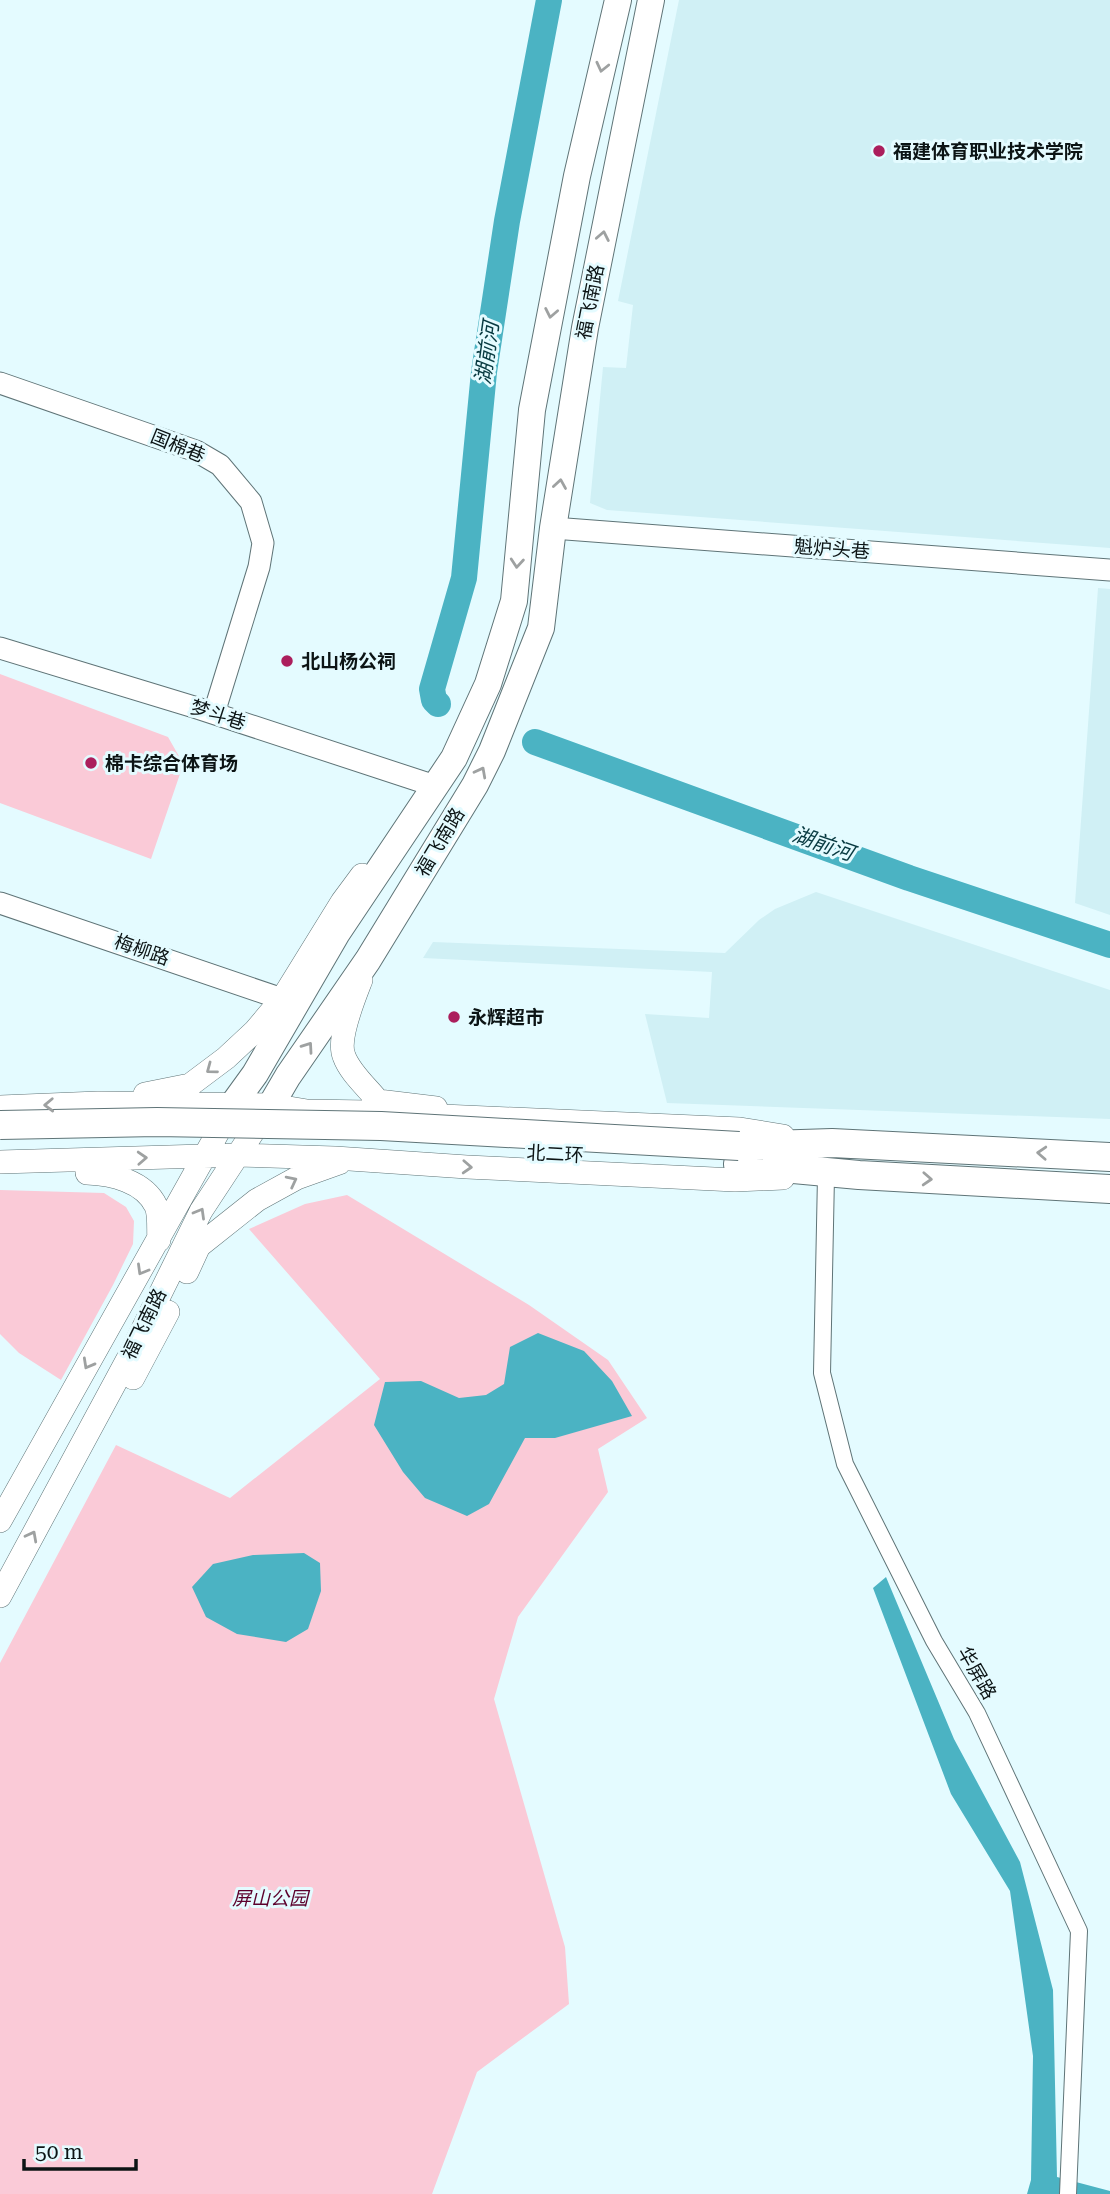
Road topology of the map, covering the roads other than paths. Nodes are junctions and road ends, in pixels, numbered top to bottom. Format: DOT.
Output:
graph roads {
  1 [pos="618,0"];
  2 [pos="651,0"];
  3 [pos="0,383"];
  4 [pos="554,528"];
  5 [pos="1110,570"];
  6 [pos="0,648"];
  7 [pos="214,713"];
  8 [pos="435,786"];
  9 [pos="0,903"];
  10 [pos="368,960"];
  11 [pos="282,999"];
  12 [pos="98,1103"];
  13 [pos="234,1104"];
  14 [pos="271,1105"];
  15 [pos="4,1113"];
  16 [pos="432,1115"];
  17 [pos="518,1121"];
  18 [pos="831,1143"];
  19 [pos="207,1155"];
  20 [pos="237,1155"];
  21 [pos="738,1155"];
  22 [pos="1110,1157"];
  23 [pos="348,1159"];
  24 [pos="4,1160"];
  25 [pos="429,1164"];
  26 [pos="859,1175"];
  27 [pos="826,1177"];
  28 [pos="1110,1189"];
  29 [pos="159,1240"];
  30 [pos="110,1392"];
  31 [pos="0,1521"];
  32 [pos="0,1597"];
  33 [pos="1068,2194"];
  1 -- 8 [label="main road, 福飞南路, one-way"];
  4 -- 2 [label="main road, 福飞南路, one-way"];
  3 -- 7 [label="street, 国棉巷"];
  4 -- 5 [label="street, 魁炉头巷"];
  10 -- 4 [label="main road, 福飞南路, one-way"];
  6 -- 7 [label="street, 梦斗巷"];
  7 -- 8 [label="street, 梦斗巷"];
  8 -- 11 [label="main road"];
  8 -- 13 [label="main road, 福飞南路"];
  9 -- 11 [label="street, 梅柳路"];
  14 -- 10 [label="main road, 福飞南路, one-way"];
  10 -- 17 [label="main road"];
  11 -- 12 [label="main road, one-way"];
  12 -- 14 [label="main road"];
  12 -- 15 [label="main road, one-way"];
  13 -- 19 [label="main road, 福飞南路"];
  14 -- 16 [label="main road"];
  14 -- 20 [label="main road, 福飞南路"];
  15 -- 21 [label="highway, 北二环, bridge"];
  15 -- 24 [label="main road"];
  16 -- 17 [label="main road"];
  16 -- 25 [label="main road"];
  17 -- 18 [label="main road"];
  18 -- 21 [label="highway, 北二环"];
  22 -- 18 [label="highway, 北二环, one-way"];
  19 -- 20 [label="main road"];
  24 -- 19 [label="main road, one-way"];
  19 -- 29 [label="main road, 福飞南路"];
  20 -- 23 [label="main road"];
  30 -- 20 [label="main road, 福飞南路, one-way"];
  21 -- 24 [label="highway, 北二环"];
  21 -- 26 [label="highway, 北二环"];
  23 -- 25 [label="main road"];
  30 -- 23 [label="main road, one-way"];
  24 -- 29 [label="main road"];
  25 -- 27 [label="main road, one-way"];
  26 -- 27 [label="main road"];
  26 -- 28 [label="highway, 北二环, one-way"];
  27 -- 33 [label="street, 华屏路"];
  29 -- 31 [label="main road, 福飞南路, one-way"];
  32 -- 30 [label="main road, 福飞南路, one-way"];
}
